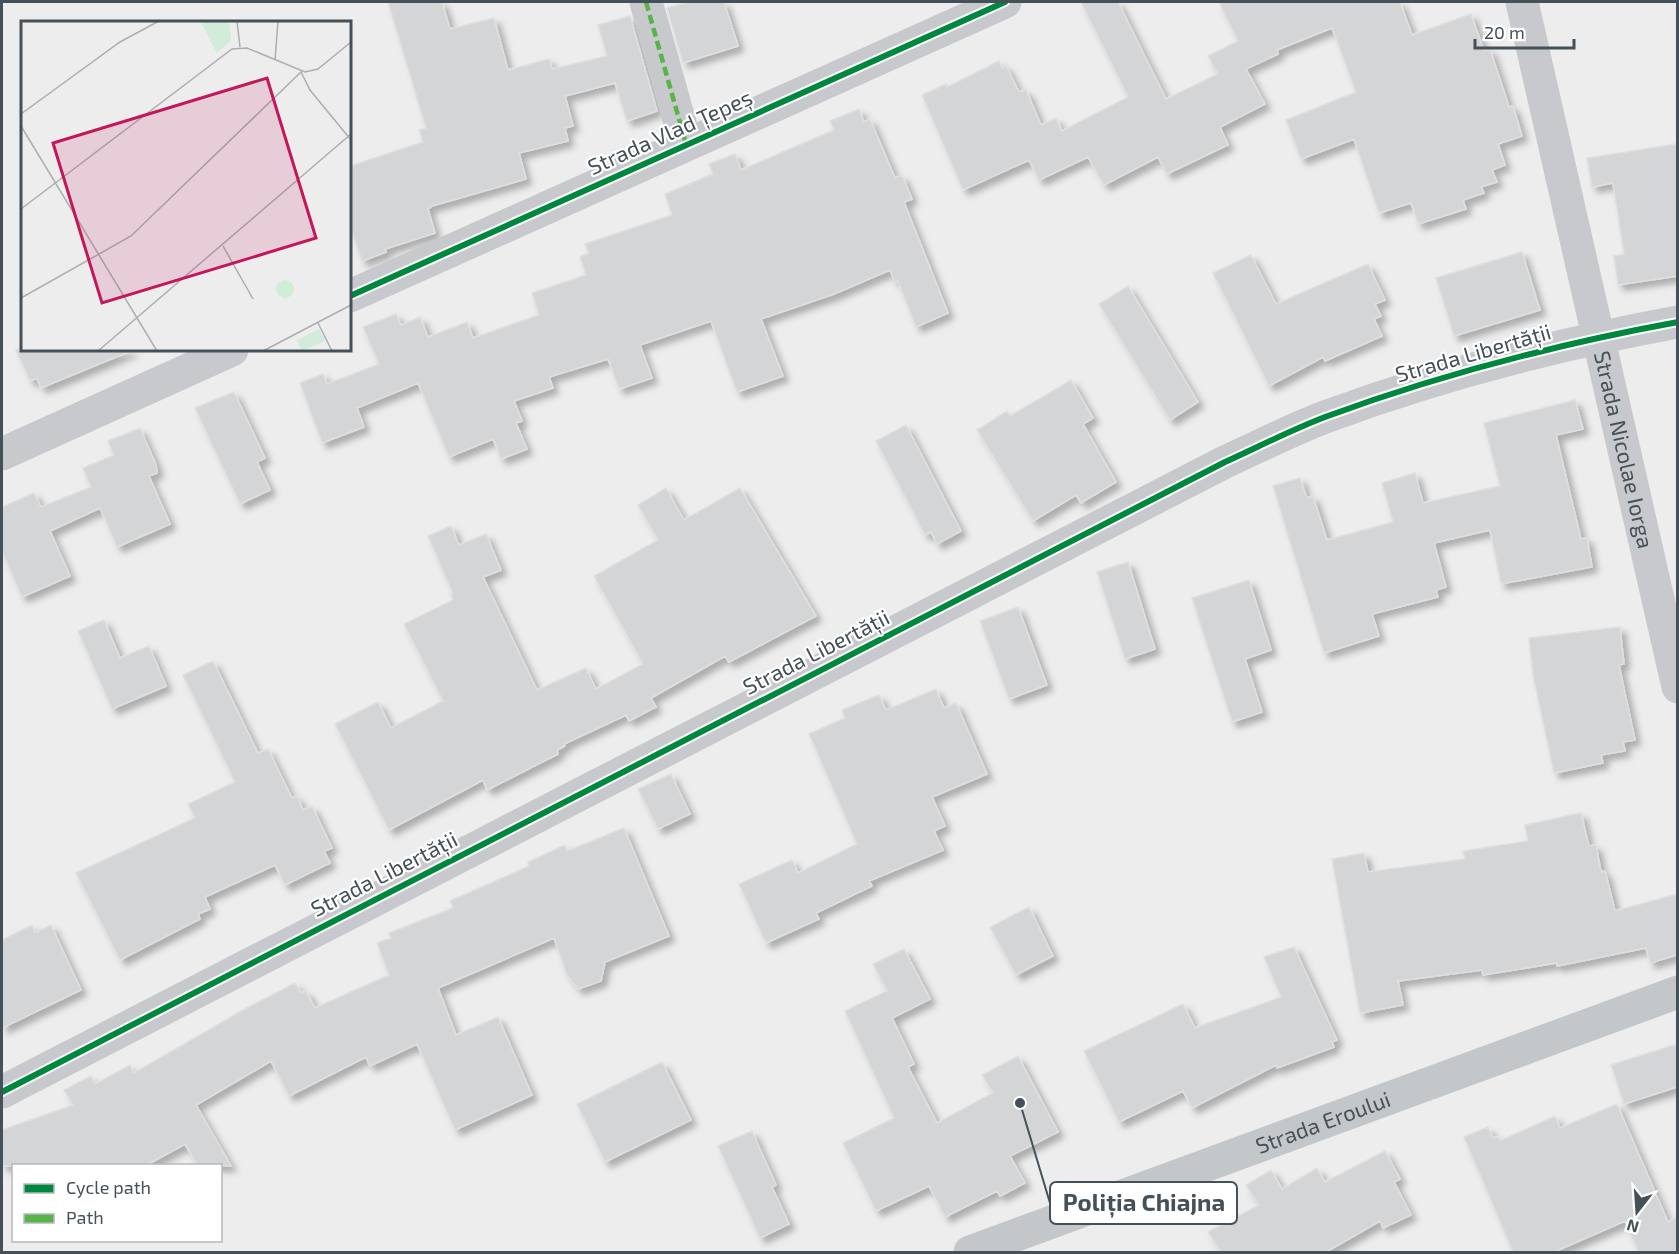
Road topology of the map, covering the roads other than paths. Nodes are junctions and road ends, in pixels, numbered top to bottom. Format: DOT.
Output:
graph roads {
  1 [pos="646,2"];
  2 [pos="1005,2"];
  3 [pos="1522,2"];
  4 [pos="686,144"];
  5 [pos="351,296"];
  6 [pos="1677,322"];
  7 [pos="1599,337"];
  8 [pos="230,351"];
  9 [pos="2,454"];
  10 [pos="1677,687"];
  11 [pos="1677,992"];
  12 [pos="2,1092"];
  13 [pos="970,1252"];
  1 -- 4 [label="street"];
  2 -- 4 [label="street, Strada Vlad Țepeș"];
  3 -- 7 [label="street, Strada Nicolae Iorga"];
  4 -- 5 [label="street, Strada Vlad Țepeș"];
  6 -- 7 [label="street, Strada Libertății"];
  7 -- 10 [label="street, Strada Nicolae Iorga"];
  7 -- 12 [label="street, Strada Libertății"];
  8 -- 9 [label="street"];
  11 -- 13 [label="main road, Strada Eroului"];
}
